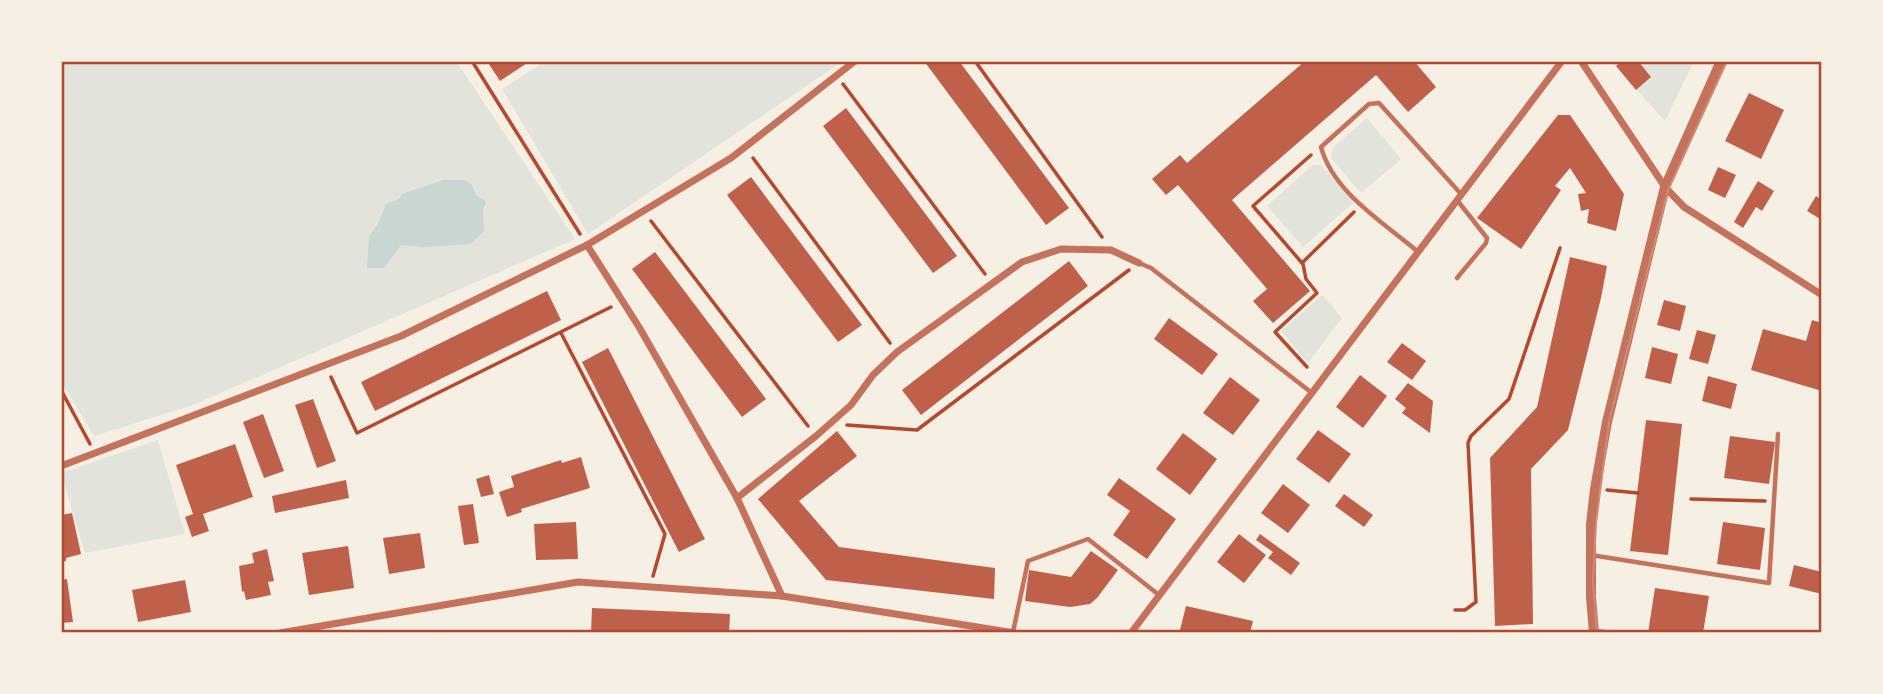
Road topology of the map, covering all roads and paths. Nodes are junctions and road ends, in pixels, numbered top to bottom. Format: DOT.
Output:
graph roads {
  1 [pos="472,61"];
  2 [pos="975,61"];
  3 [pos="1562,61"];
  4 [pos="1581,61"];
  5 [pos="1721,61"];
  6 [pos="853,62"];
  7 [pos="838,77"];
  8 [pos="1321,147"];
  9 [pos="745,148"];
  10 [pos="1665,187"];
  11 [pos="1458,197"];
  12 [pos="1362,204"];
  13 [pos="644,211"];
  14 [pos="587,245"];
  15 [pos="1560,248"];
  16 [pos="1111,250"];
  17 [pos="1417,251"];
  18 [pos="1139,262"];
  19 [pos="1303,263"];
  20 [pos="1458,278"];
  21 [pos="992,283"];
  22 [pos="1822,296"];
  23 [pos="623,301"];
  24 [pos="561,333"];
  25 [pos="897,352"];
  26 [pos="326,365"];
  27 [pos="1307,367"];
  28 [pos="61,390"];
  29 [pos="1312,393"];
  30 [pos="830,424"];
  31 [pos="1778,434"];
  32 [pos="816,436"];
  33 [pos="95,454"];
  34 [pos="61,466"];
  35 [pos="1595,489"];
  36 [pos="1638,493"];
  37 [pos="737,498"];
  38 [pos="1691,499"];
  39 [pos="1774,501"];
  40 [pos="1590,555"];
  41 [pos="650,587"];
  42 [pos="1159,595"];
  43 [pos="782,596"];
  44 [pos="1455,610"];
  45 [pos="1593,632"];
  46 [pos="280,633"];
  47 [pos="1014,633"];
  48 [pos="1130,633"];
  49 [pos="1615,633"];
  1 -- 14 [label="path"];
  2 -- 16 [label="path"];
  3 -- 11 [label="street"];
  4 -- 10 [label="street"];
  5 -- 10 [label="street"];
  6 -- 7 [label="street"];
  7 -- 9 [label="street"];
  7 -- 21 [label="path"];
  8 -- 11 [label="lane"];
  8 -- 12 [label="lane"];
  8 -- 19 [label="path"];
  9 -- 13 [label="street"];
  9 -- 25 [label="path"];
  10 -- 22 [label="street"];
  10 -- 35 [label="street"];
  11 -- 17 [label="street"];
  11 -- 20 [label="lane"];
  12 -- 17 [label="lane"];
  12 -- 19 [label="path"];
  13 -- 14 [label="street"];
  13 -- 32 [label="path"];
  14 -- 23 [label="street"];
  14 -- 26 [label="street"];
  15 -- 44 [label="path"];
  16 -- 18 [label="street"];
  16 -- 21 [label="street"];
  17 -- 29 [label="street"];
  18 -- 29 [label="lane"];
  18 -- 30 [label="path"];
  19 -- 27 [label="path"];
  21 -- 25 [label="street"];
  23 -- 24 [label="path"];
  23 -- 37 [label="street"];
  24 -- 26 [label="path"];
  24 -- 41 [label="path"];
  25 -- 30 [label="street"];
  26 -- 33 [label="street"];
  28 -- 33 [label="path"];
  29 -- 42 [label="street"];
  30 -- 32 [label="street"];
  31 -- 39 [label="lane"];
  32 -- 37 [label="street"];
  33 -- 34 [label="street"];
  35 -- 36 [label="path"];
  35 -- 40 [label="street"];
  37 -- 43 [label="street"];
  38 -- 39 [label="path"];
  39 -- 40 [label="lane"];
  40 -- 45 [label="street"];
  41 -- 43 [label="street"];
  41 -- 46 [label="street"];
  42 -- 47 [label="lane"];
  42 -- 48 [label="street"];
  43 -- 47 [label="street"];
  45 -- 49 [label="lane"];
}
